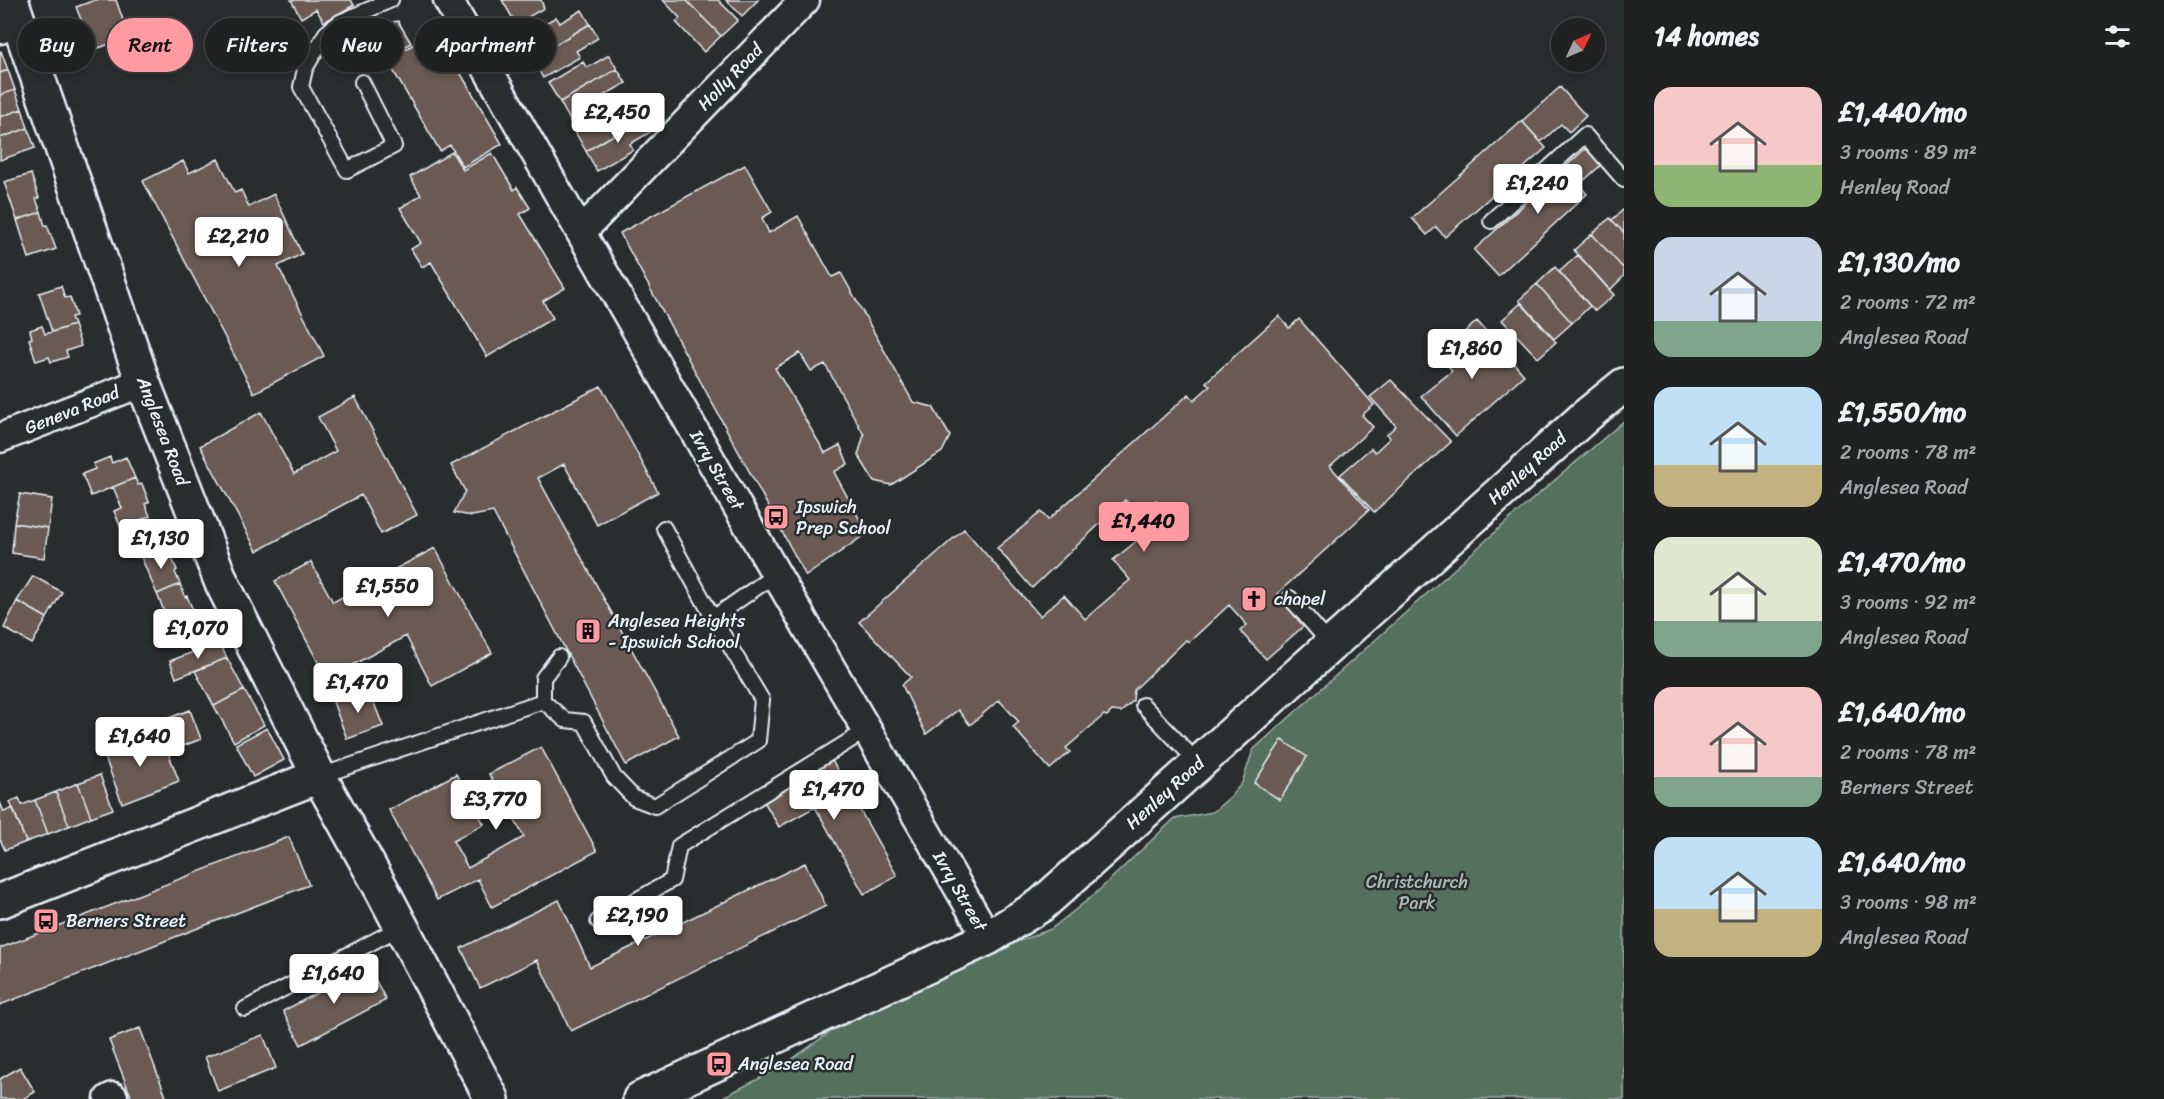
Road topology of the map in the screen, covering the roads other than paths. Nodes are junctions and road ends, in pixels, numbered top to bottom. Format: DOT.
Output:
graph roads {
  1 [pos="391,0"];
  2 [pos="448,0"];
  3 [pos="805,0"];
  4 [pos="10,17"];
  5 [pos="362,82"];
  6 [pos="1624,180"];
  7 [pos="1491,221"];
  8 [pos="581,232"];
  9 [pos="143,382"];
  10 [pos="1624,385"];
  11 [pos="0,438"];
  12 [pos="664,528"];
  13 [pos="776,573"];
  14 [pos="1290,598"];
  15 [pos="713,618"];
  16 [pos="1332,645"];
  17 [pos="559,657"];
  18 [pos="543,701"];
  19 [pos="1143,705"];
  20 [pos="867,730"];
  21 [pos="1198,763"];
  22 [pos="319,776"];
  23 [pos="0,901"];
  24 [pos="598,921"];
  25 [pos="401,927"];
  26 [pos="988,939"];
  27 [pos="245,1009"];
  28 [pos="492,1099"];
  29 [pos="640,1099"];
  1 -- 5 [label="lane"];
  2 -- 8 [label="street, Ivry Street"];
  3 -- 8 [label="street, Holly Road"];
  4 -- 9 [label="street, Anglesea Road"];
  6 -- 7 [label="lane"];
  8 -- 13 [label="street, Ivry Street"];
  9 -- 11 [label="street, Geneva Road"];
  9 -- 22 [label="street, Anglesea Road"];
  10 -- 16 [label="street, Henley Road"];
  12 -- 15 [label="lane"];
  13 -- 15 [label="lane"];
  13 -- 20 [label="street, Ivry Street"];
  14 -- 16 [label="lane"];
  15 -- 18 [label="lane"];
  16 -- 21 [label="street, Henley Road"];
  17 -- 18 [label="lane"];
  18 -- 22 [label="lane"];
  19 -- 21 [label="lane"];
  20 -- 24 [label="lane"];
  20 -- 26 [label="street, Ivry Street"];
  21 -- 26 [label="street, Henley Road"];
  22 -- 23 [label="street"];
  22 -- 25 [label="street, Anglesea Road"];
  25 -- 27 [label="lane"];
  25 -- 28 [label="street, Anglesea Road"];
  26 -- 29 [label="street, Henley Road"];
}
